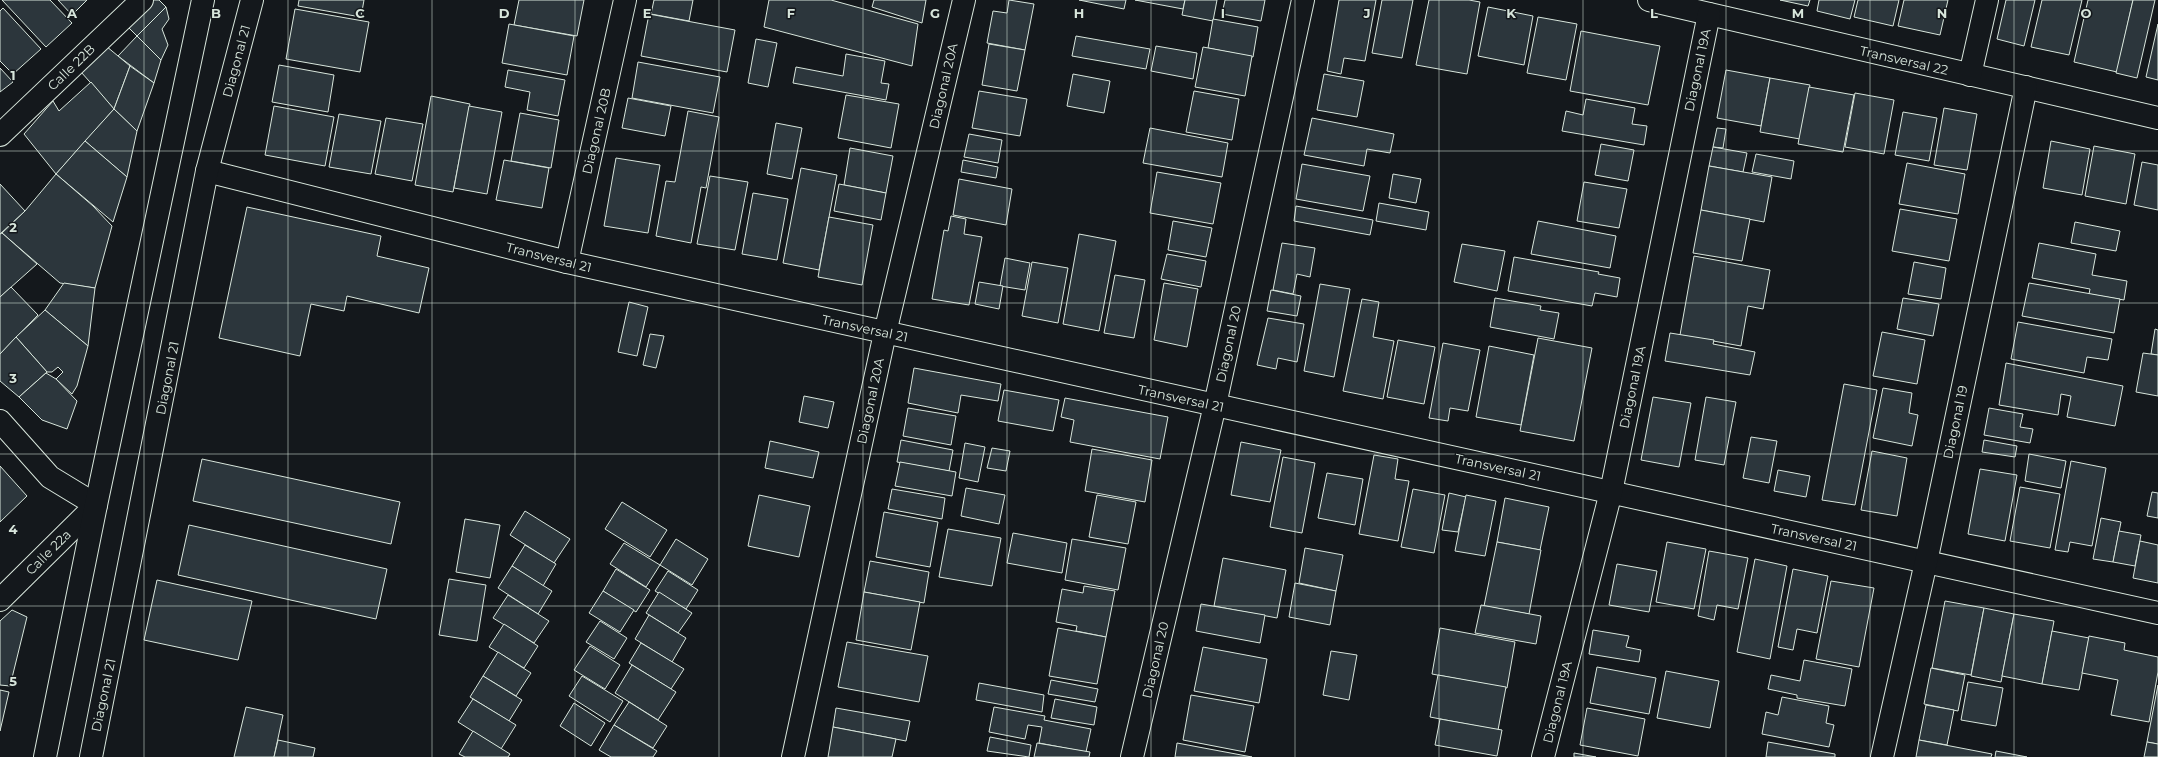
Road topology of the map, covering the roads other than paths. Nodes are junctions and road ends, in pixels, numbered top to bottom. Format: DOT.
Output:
graph roads {
  1 [pos="142,0"];
  2 [pos="203,0"];
  3 [pos="252,0"];
  4 [pos="625,0"];
  5 [pos="964,0"];
  6 [pos="1303,0"];
  7 [pos="1651,0"];
  8 [pos="1987,0"];
  9 [pos="1709,14"];
  10 [pos="1970,75"];
  11 [pos="2026,87"];
  12 [pos="2158,118"];
  13 [pos="0,135"];
  14 [pos="208,171"];
  15 [pos="567,262"];
  16 [pos="885,333"];
  17 [pos="1214,405"];
  18 [pos="0,421"];
  19 [pos="1611,492"];
  20 [pos="96,505"];
  21 [pos="1926,562"];
  22 [pos="0,600"];
  23 [pos="2158,613"];
  24 [pos="45,757"];
  25 [pos="91,757"];
  26 [pos="793,757"];
  27 [pos="1132,757"];
  28 [pos="1543,757"];
  29 [pos="1882,757"];
  1 -- 13 [label="main road, Calle 22B"];
  2 -- 20 [label="main road"];
  3 -- 14 [label="main road, Diagonal 21"];
  4 -- 15 [label="main road, Diagonal 20B"];
  5 -- 16 [label="main road, Diagonal 20A"];
  6 -- 17 [label="main road, Diagonal 20"];
  7 -- 9 [label="main road, Transversal 22"];
  8 -- 10 [label="main road"];
  9 -- 10 [label="main road, Transversal 22"];
  9 -- 19 [label="main road, Diagonal 19A"];
  10 -- 11 [label="main road, Transversal 22"];
  11 -- 12 [label="main road, Transversal 22"];
  11 -- 21 [label="main road, Diagonal 19"];
  14 -- 15 [label="main road, Transversal 21"];
  14 -- 25 [label="main road, Diagonal 21"];
  15 -- 16 [label="main road, Transversal 21"];
  16 -- 17 [label="main road, Transversal 21"];
  16 -- 26 [label="main road, Diagonal 20A"];
  17 -- 19 [label="main road, Transversal 21"];
  17 -- 27 [label="main road, Diagonal 20"];
  18 -- 20 [label="main road"];
  19 -- 21 [label="main road, Transversal 21"];
  19 -- 28 [label="main road, Diagonal 19A"];
  20 -- 22 [label="main road, Calle 22a"];
  20 -- 24 [label="main road"];
  21 -- 23 [label="main road, Transversal 21"];
  21 -- 29 [label="main road, Diagonal 19"];
}
